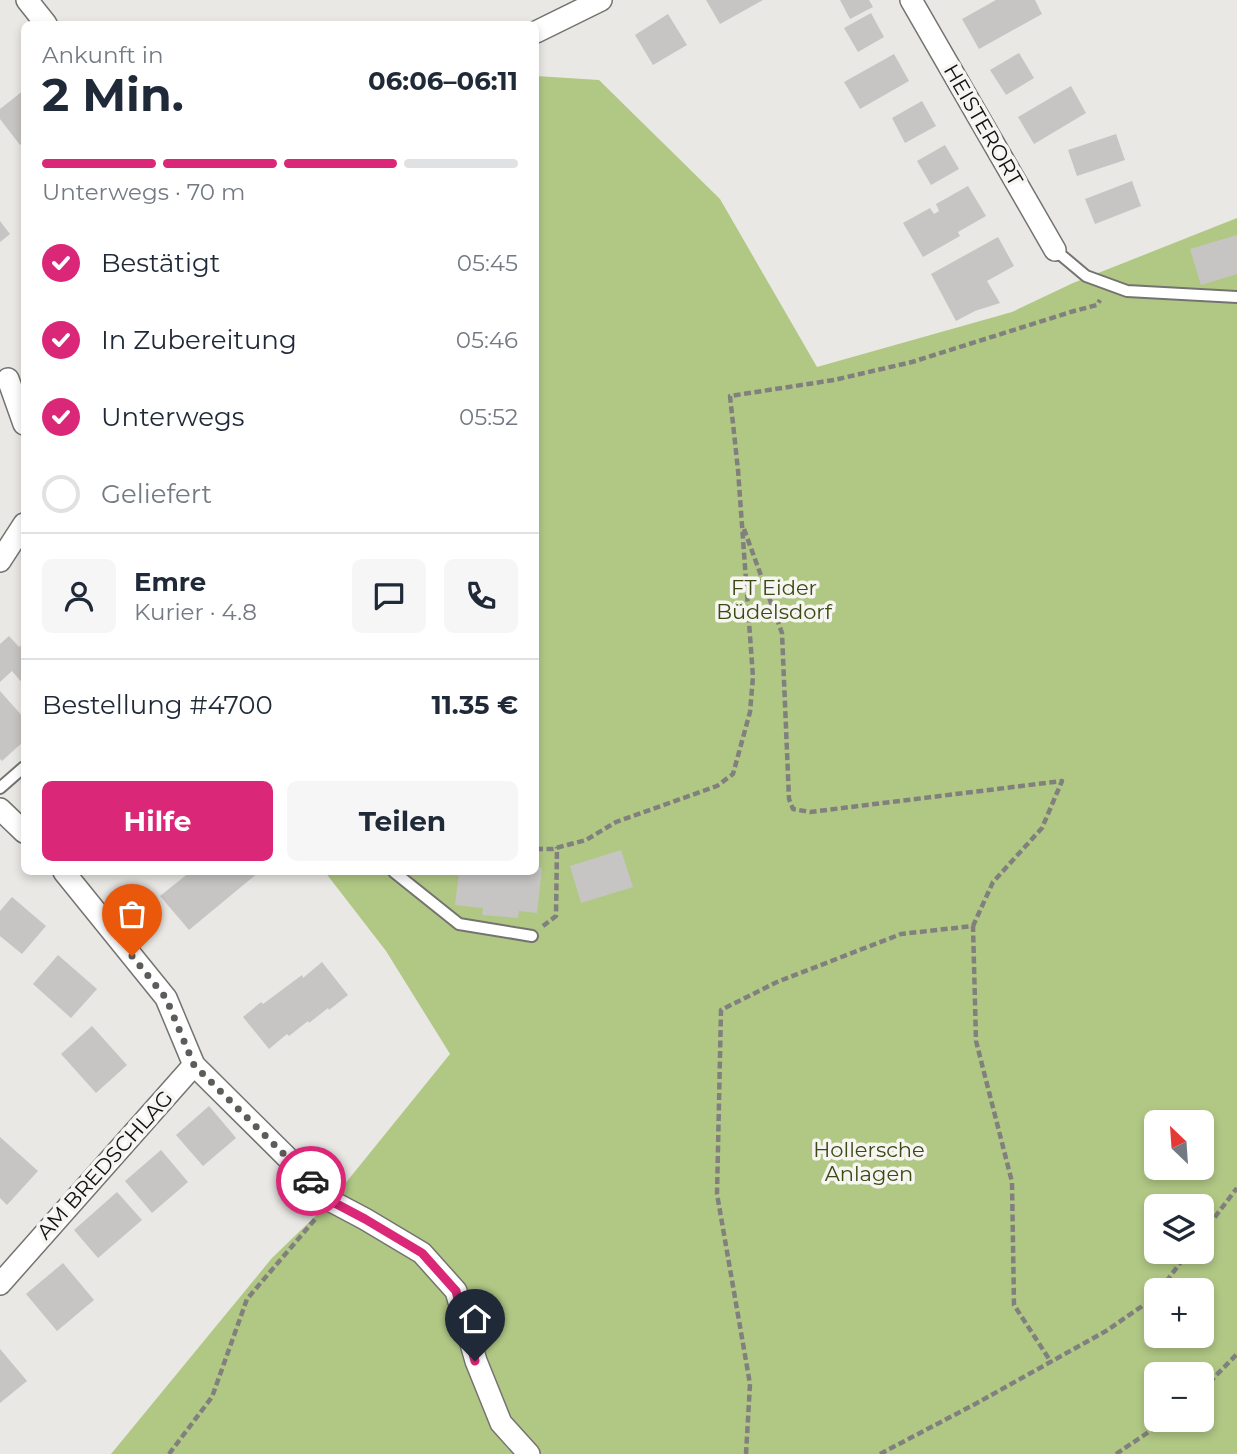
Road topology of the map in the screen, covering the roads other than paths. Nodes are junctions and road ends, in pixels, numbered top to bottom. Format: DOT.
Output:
graph roads {
  1 [pos="27,0"];
  2 [pos="601,0"];
  3 [pos="911,0"];
  4 [pos="44,21"];
  5 [pos="539,31"];
  6 [pos="1055,250"];
  7 [pos="1237,297"];
  8 [pos="11,376"];
  9 [pos="21,413"];
  10 [pos="21,529"];
  11 [pos="0,561"];
  12 [pos="21,770"];
  13 [pos="0,788"];
  14 [pos="0,809"];
  15 [pos="21,829"];
  16 [pos="66,875"];
  17 [pos="398,875"];
  18 [pos="532,936"];
  19 [pos="194,1065"];
  20 [pos="0,1284"];
  21 [pos="529,1454"];
  1 -- 4 [label="street"];
  2 -- 5 [label="street"];
  3 -- 6 [label="street, HEISTERORT"];
  6 -- 7 [label="lane"];
  8 -- 9 [label="street"];
  10 -- 11 [label="street"];
  12 -- 13 [label="lane"];
  14 -- 15 [label="street"];
  16 -- 19 [label="street"];
  17 -- 18 [label="lane"];
  19 -- 20 [label="street, AM BREDSCHLAG"];
  19 -- 21 [label="street"];
}
